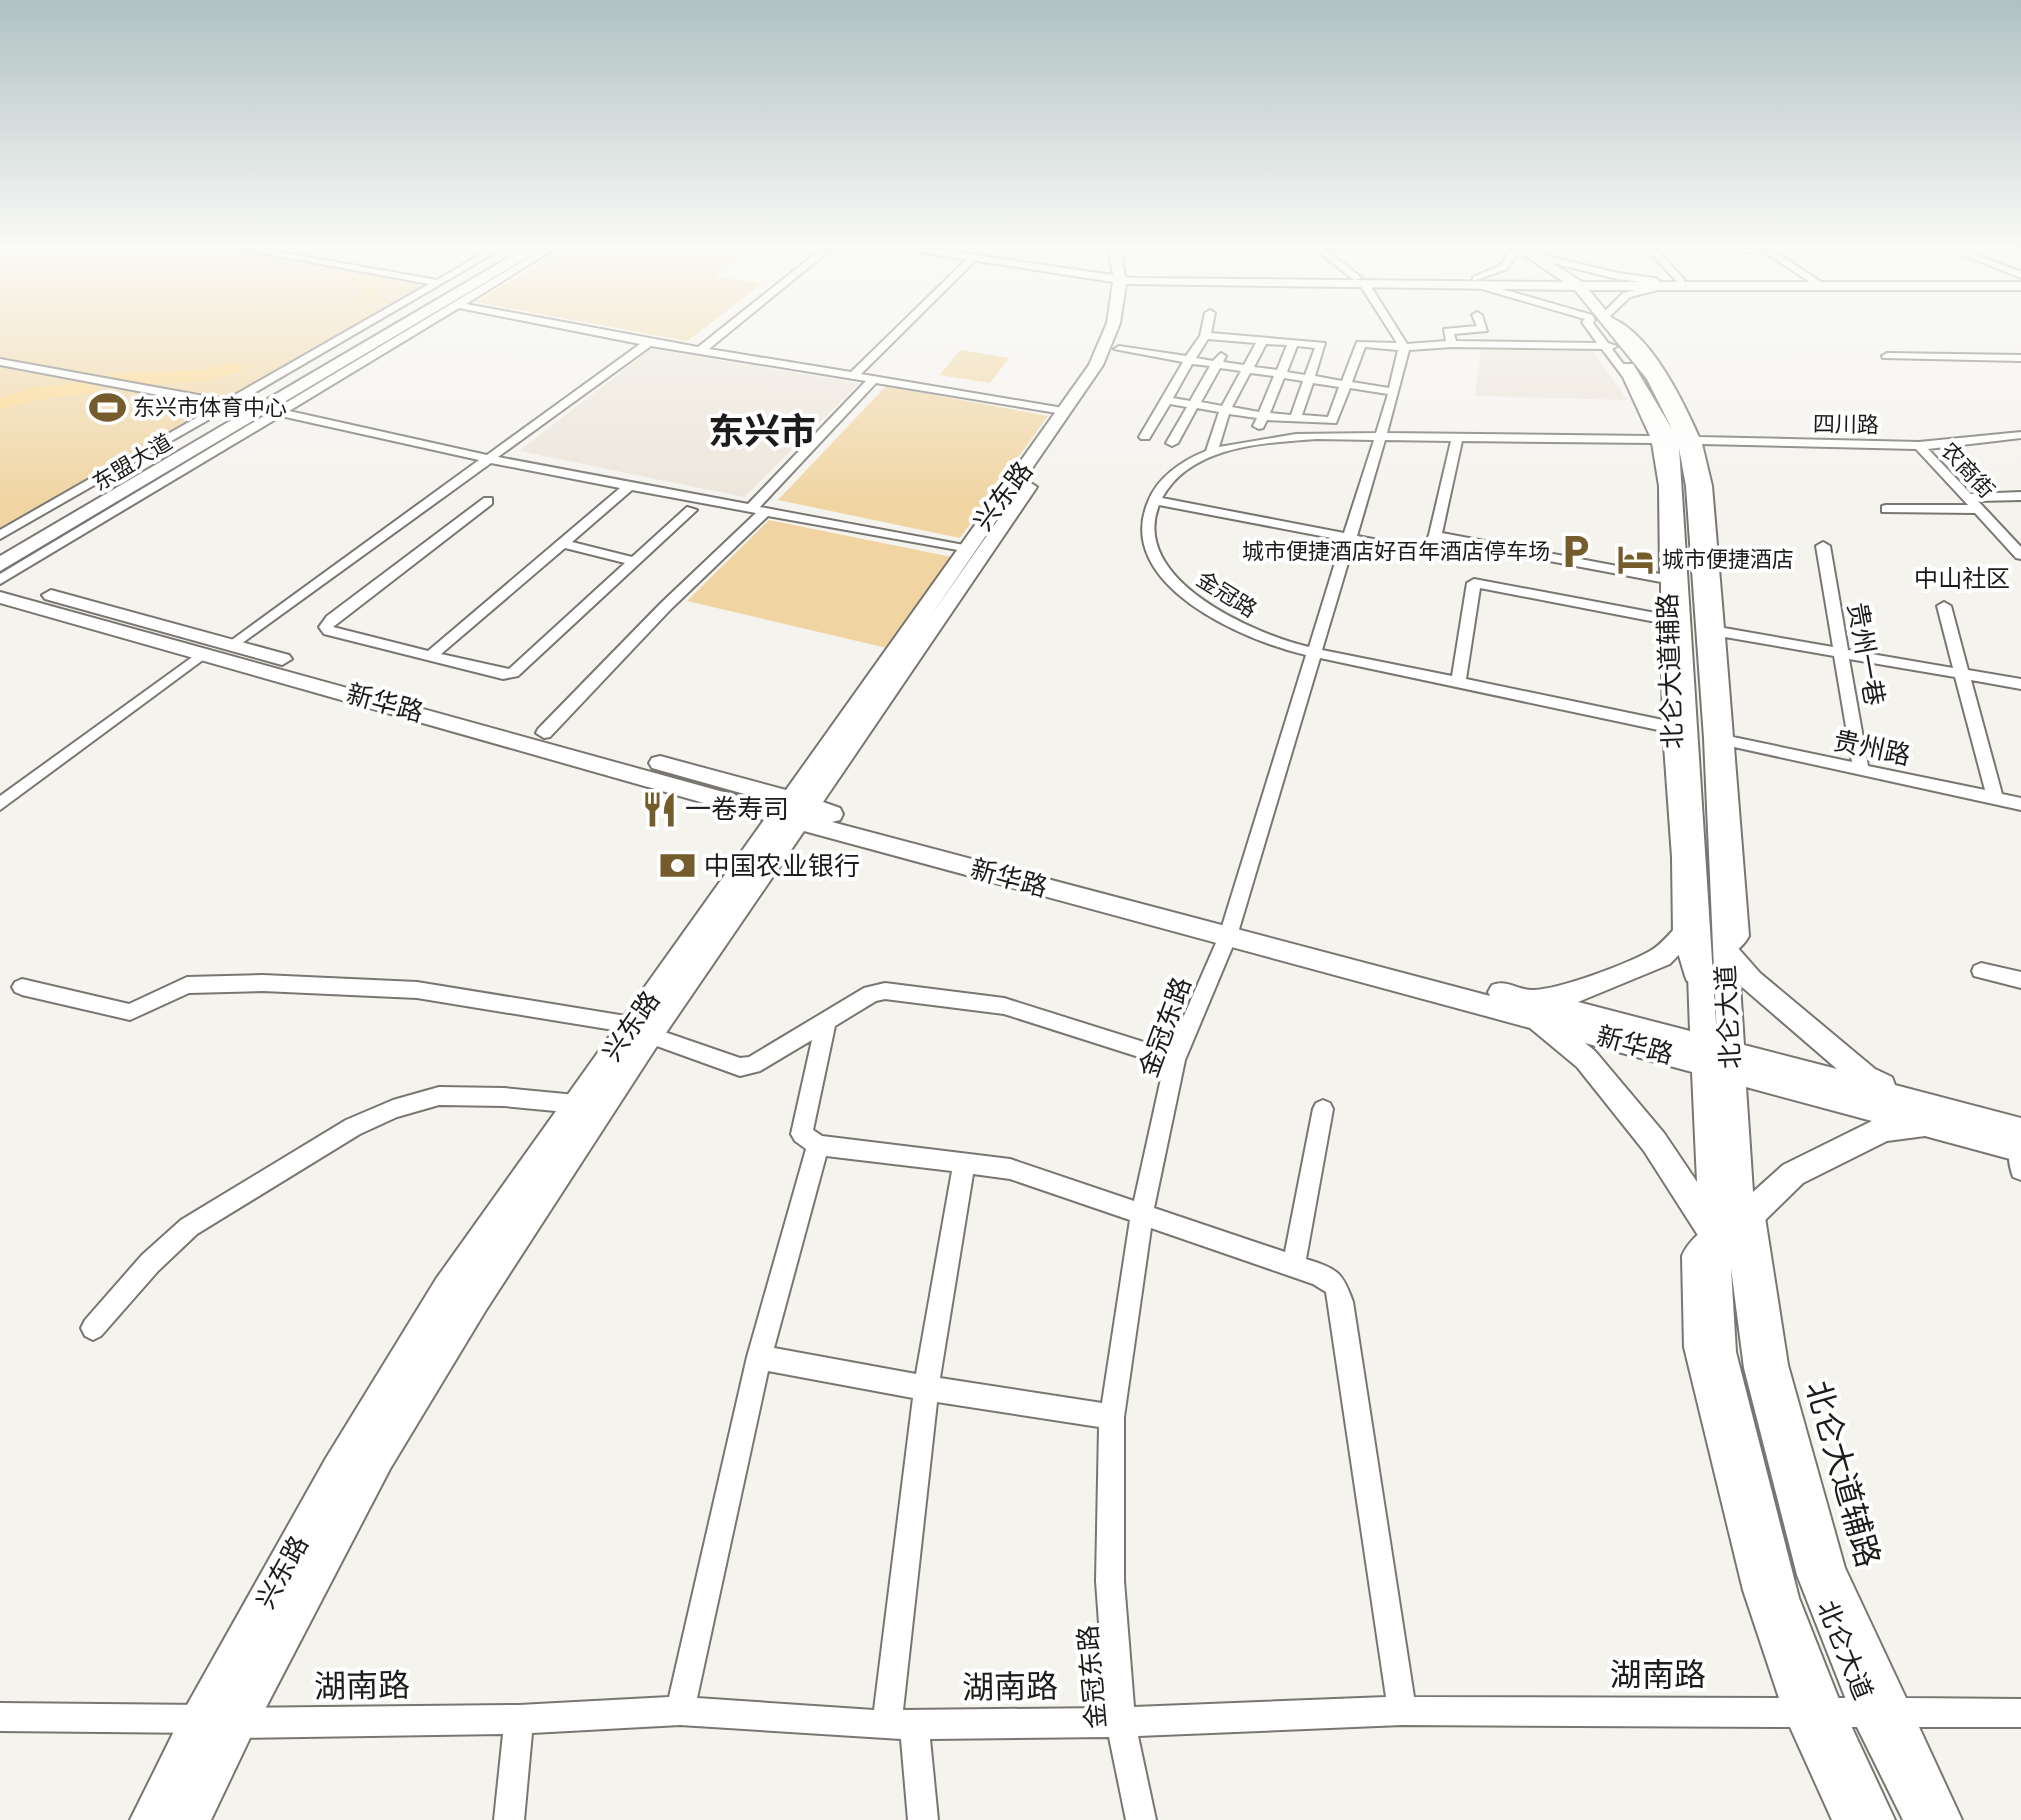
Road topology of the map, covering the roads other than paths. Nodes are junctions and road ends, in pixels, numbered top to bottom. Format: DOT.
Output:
graph roads {
  1 [pos="355,334"];
  2 [pos="363,334"];
  3 [pos="390,334"];
  4 [pos="409,334"];
  5 [pos="607,334"];
  6 [pos="721,334"];
  7 [pos="896,334"];
  8 [pos="1110,334"];
  9 [pos="1121,334"];
  10 [pos="1395,334"];
  11 [pos="1449,334"];
  12 [pos="1604,334"];
  13 [pos="1613,334"];
  14 [pos="1205,336"];
  15 [pos="1231,340"];
  16 [pos="649,342"];
  17 [pos="1261,343"];
  18 [pos="1293,344"];
  19 [pos="1452,344"];
  20 [pos="1609,346"];
  21 [pos="1404,347"];
  22 [pos="1119,349"];
  23 [pos="701,350"];
  24 [pos="1887,356"];
  25 [pos="2021,358"];
  26 [pos="1189,360"];
  27 [pos="0,362"];
  28 [pos="1216,364"];
  29 [pos="1247,369"];
  30 [pos="1280,374"];
  31 [pos="853,376"];
  32 [pos="874,379"];
  33 [pos="1309,379"];
  34 [pos="1345,384"];
  35 [pos="1394,392"];
  36 [pos="1167,400"];
  37 [pos="1194,404"];
  38 [pos="235,406"];
  39 [pos="1225,410"];
  40 [pos="1063,411"];
  41 [pos="279,412"];
  42 [pos="1264,416"];
  43 [pos="1295,419"];
  44 [pos="2021,435"];
  45 [pos="1145,437"];
  46 [pos="1378,437"];
  47 [pos="1457,438"];
  48 [pos="1260,440"];
  49 [pos="1677,440"];
  50 [pos="1172,443"];
  51 [pos="1919,446"];
  52 [pos="1211,453"];
  53 [pos="489,459"];
  54 [pos="630,485"];
  55 [pos="2021,496"];
  56 [pos="1966,498"];
  57 [pos="1153,500"];
  58 [pos="488,501"];
  59 [pos="760,509"];
  60 [pos="1886,509"];
  61 [pos="1977,509"];
  62 [pos="691,510"];
  63 [pos="0,535"];
  64 [pos="1435,536"];
  65 [pos="1348,538"];
  66 [pos="561,543"];
  67 [pos="1823,546"];
  68 [pos="0,549"];
  69 [pos="964,549"];
  70 [pos="2021,555"];
  71 [pos="635,562"];
  72 [pos="0,565"];
  73 [pos="0,581"];
  74 [pos="1673,581"];
  75 [pos="0,597"];
  76 [pos="1944,606"];
  77 [pos="1694,626"];
  78 [pos="234,645"];
  79 [pos="1315,651"];
  80 [pos="1841,652"];
  81 [pos="202,654"];
  82 [pos="433,654"];
  83 [pos="1963,674"];
  84 [pos="1458,682"];
  85 [pos="2021,684"];
  86 [pos="1678,729"];
  87 [pos="544,733"];
  88 [pos="1720,739"];
  89 [pos="1861,770"];
  90 [pos="1995,799"];
  91 [pos="0,804"];
  92 [pos="2021,804"];
  93 [pos="794,810"];
  94 [pos="1230,928"];
  95 [pos="1690,928"];
  96 [pos="1725,949"];
  97 [pos="1981,971"];
  98 [pos="2021,980"];
  99 [pos="22,987"];
  100 [pos="1528,1007"];
  101 [pos="826,1022"];
  102 [pos="641,1030"];
  103 [pos="1704,1054"];
  104 [pos="1175,1060"];
  105 [pos="1731,1061"];
  106 [pos="576,1104"];
  107 [pos="1323,1109"];
  108 [pos="1934,1116"];
  109 [pos="818,1145"];
  110 [pos="2021,1149"];
  111 [pos="964,1163"];
  112 [pos="1142,1214"];
  113 [pos="1736,1223"];
  114 [pos="1293,1267"];
  115 [pos="93,1328"];
  116 [pos="759,1357"];
  117 [pos="926,1388"];
  118 [pos="1112,1417"];
  119 [pos="680,1711"];
  120 [pos="1402,1711"];
  121 [pos="1882,1711"];
  122 [pos="1811,1712"];
  123 [pos="2021,1713"];
  124 [pos="0,1717"];
  125 [pos="201,1719"];
  126 [pos="519,1719"];
  127 [pos="1121,1722"];
  128 [pos="236,1724"];
  129 [pos="900,1725"];
  130 [pos="150,1820"];
  131 [pos="190,1820"];
  132 [pos="509,1820"];
  133 [pos="923,1820"];
  134 [pos="1141,1820"];
  135 [pos="1847,1820"];
  136 [pos="1875,1820"];
  137 [pos="1924,1820"];
  138 [pos="1947,1820"];
  1 -- 38 [label="street"];
  2 -- 38 [label="highway, 东盟大道"];
  3 -- 72 [label="highway, 东盟大道"];
  4 -- 41 [label="street"];
  5 -- 16 [label="street"];
  6 -- 23 [label="street"];
  7 -- 31 [label="street"];
  8 -- 40 [label="main road, 兴东路"];
  9 -- 22 [label="main road, 兴东路"];
  10 -- 21 [label="street"];
  11 -- 19 [label="street"];
  12 -- 20 [label="main road, 北仑大道"];
  13 -- 49 [label="main road, 北仑大道"];
  14 -- 15 [label="street"];
  14 -- 26 [label="street"];
  15 -- 17 [label="street"];
  15 -- 28 [label="street"];
  16 -- 23 [label="street"];
  16 -- 53 [label="street"];
  17 -- 18 [label="street"];
  17 -- 29 [label="street"];
  18 -- 30 [label="street"];
  18 -- 33 [label="street"];
  19 -- 20 [label="street"];
  19 -- 21 [label="street"];
  20 -- 49 [label="main road, 北仑大道"];
  21 -- 34 [label="street"];
  21 -- 35 [label="street, 金冠东路"];
  22 -- 26 [label="street"];
  22 -- 93 [label="main road, 兴东路"];
  23 -- 31 [label="street"];
  24 -- 25 [label="street"];
  26 -- 28 [label="street"];
  26 -- 36 [label="street"];
  27 -- 38 [label="street"];
  28 -- 29 [label="street"];
  28 -- 37 [label="street"];
  29 -- 30 [label="street"];
  29 -- 39 [label="street"];
  30 -- 33 [label="street"];
  30 -- 42 [label="street"];
  31 -- 32 [label="street"];
  32 -- 40 [label="street"];
  32 -- 59 [label="street"];
  33 -- 34 [label="street"];
  33 -- 43 [label="street"];
  34 -- 35 [label="street"];
  34 -- 43 [label="street"];
  35 -- 46 [label="street, 金冠东路"];
  36 -- 37 [label="street"];
  36 -- 45 [label="street"];
  37 -- 39 [label="street"];
  37 -- 50 [label="street"];
  38 -- 63 [label="street"];
  38 -- 68 [label="highway, 东盟大道"];
  39 -- 42 [label="street"];
  39 -- 52 [label="street"];
  40 -- 69 [label="main road, 兴东路"];
  41 -- 53 [label="street"];
  41 -- 73 [label="street"];
  42 -- 43 [label="street"];
  42 -- 48 [label="street"];
  44 -- 51 [label="street, 四川路"];
  46 -- 47 [label="street"];
  46 -- 48 [label="street"];
  46 -- 65 [label="street, 金冠东路"];
  47 -- 49 [label="street"];
  47 -- 64 [label="street"];
  48 -- 52 [label="street"];
  49 -- 51 [label="street, 四川路"];
  49 -- 74 [label="main road, 北仑大道"];
  49 -- 77 [label="main road, 北仑大道"];
  51 -- 56 [label="street, 农商街"];
  52 -- 57 [label="street"];
  53 -- 54 [label="street"];
  53 -- 78 [label="street"];
  54 -- 59 [label="street"];
  54 -- 66 [label="street"];
  55 -- 56 [label="street"];
  56 -- 61 [label="street, 农商街"];
  57 -- 65 [label="street"];
  57 -- 79 [label="street, 金冠路"];
  58 -- 82 [label="street"];
  59 -- 69 [label="street"];
  59 -- 87 [label="street"];
  60 -- 61 [label="street"];
  61 -- 70 [label="street, 农商街"];
  62 -- 71 [label="street"];
  64 -- 65 [label="street"];
  64 -- 74 [label="street"];
  65 -- 79 [label="street, 金冠东路"];
  66 -- 71 [label="street"];
  66 -- 82 [label="street"];
  67 -- 80 [label="street, 贵州一巷"];
  69 -- 93 [label="main road, 兴东路"];
  71 -- 82 [label="street"];
  73 -- 78 [label="main road, 新华路"];
  74 -- 77 [label="main road, 北仑大道"];
  75 -- 81 [label="main road, 新华路"];
  76 -- 83 [label="street"];
  77 -- 80 [label="street"];
  77 -- 84 [label="street"];
  77 -- 86 [label="main road, 北仑大道"];
  77 -- 88 [label="main road, 北仑大道"];
  78 -- 87 [label="main road, 新华路"];
  79 -- 84 [label="street, 金冠路"];
  79 -- 94 [label="street, 金冠东路"];
  80 -- 83 [label="street"];
  80 -- 89 [label="street, 贵州一巷"];
  81 -- 91 [label="street"];
  81 -- 93 [label="main road, 新华路"];
  83 -- 85 [label="street"];
  83 -- 90 [label="street"];
  84 -- 86 [label="street, 金冠路"];
  86 -- 95 [label="main road, 北仑大道"];
  87 -- 93 [label="main road, 新华路"];
  88 -- 89 [label="street, 贵州路"];
  88 -- 96 [label="main road, 北仑大道"];
  89 -- 90 [label="street, 贵州路"];
  90 -- 92 [label="street, 贵州路"];
  93 -- 94 [label="main road, 新华路"];
  93 -- 102 [label="main road, 兴东路"];
  94 -- 100 [label="main road, 新华路"];
  94 -- 104 [label="street, 金冠东路"];
  95 -- 100 [label="main road"];
  95 -- 103 [label="main road, 北仑大道"];
  96 -- 105 [label="main road, 北仑大道"];
  96 -- 108 [label="main road"];
  97 -- 98 [label="street"];
  99 -- 102 [label="street"];
  100 -- 103 [label="main road, 新华路"];
  100 -- 113 [label="main road"];
  101 -- 102 [label="street"];
  101 -- 104 [label="street"];
  101 -- 109 [label="street"];
  102 -- 106 [label="main road, 兴东路"];
  102 -- 128 [label="main road, 兴东路"];
  103 -- 105 [label="main road, 新华路"];
  103 -- 113 [label="main road, 北仑大道"];
  104 -- 112 [label="street, 金冠东路"];
  105 -- 108 [label="main road, 新华路"];
  105 -- 113 [label="main road, 北仑大道"];
  106 -- 115 [label="street"];
  106 -- 125 [label="main road, 兴东路"];
  107 -- 114 [label="street"];
  108 -- 110 [label="main road, 新华路"];
  108 -- 113 [label="main road"];
  109 -- 111 [label="street"];
  109 -- 116 [label="street"];
  111 -- 112 [label="street"];
  111 -- 117 [label="street"];
  112 -- 114 [label="street"];
  112 -- 118 [label="street, 金冠东路"];
  113 -- 121 [label="main road, 北仑大道"];
  113 -- 122 [label="street"];
  114 -- 120 [label="street"];
  116 -- 117 [label="street"];
  116 -- 119 [label="street"];
  117 -- 118 [label="street"];
  117 -- 129 [label="street"];
  118 -- 127 [label="street, 金冠东路"];
  119 -- 126 [label="street, 湖南路"];
  119 -- 129 [label="street, 湖南路"];
  120 -- 122 [label="street, 湖南路"];
  120 -- 127 [label="street, 湖南路"];
  121 -- 122 [label="street, 湖南路"];
  121 -- 123 [label="street, 湖南路"];
  121 -- 137 [label="main road, 北仑大道"];
  121 -- 138 [label="street"];
  122 -- 135 [label="street"];
  122 -- 136 [label="main road, 北仑大道"];
  124 -- 125 [label="street, 湖南路"];
  125 -- 128 [label="street, 湖南路"];
  125 -- 130 [label="main road, 兴东路"];
  126 -- 128 [label="street, 湖南路"];
  126 -- 132 [label="street"];
  127 -- 129 [label="street, 湖南路"];
  127 -- 134 [label="street, 金冠东路"];
  128 -- 131 [label="main road, 兴东路"];
  129 -- 133 [label="street"];
}
